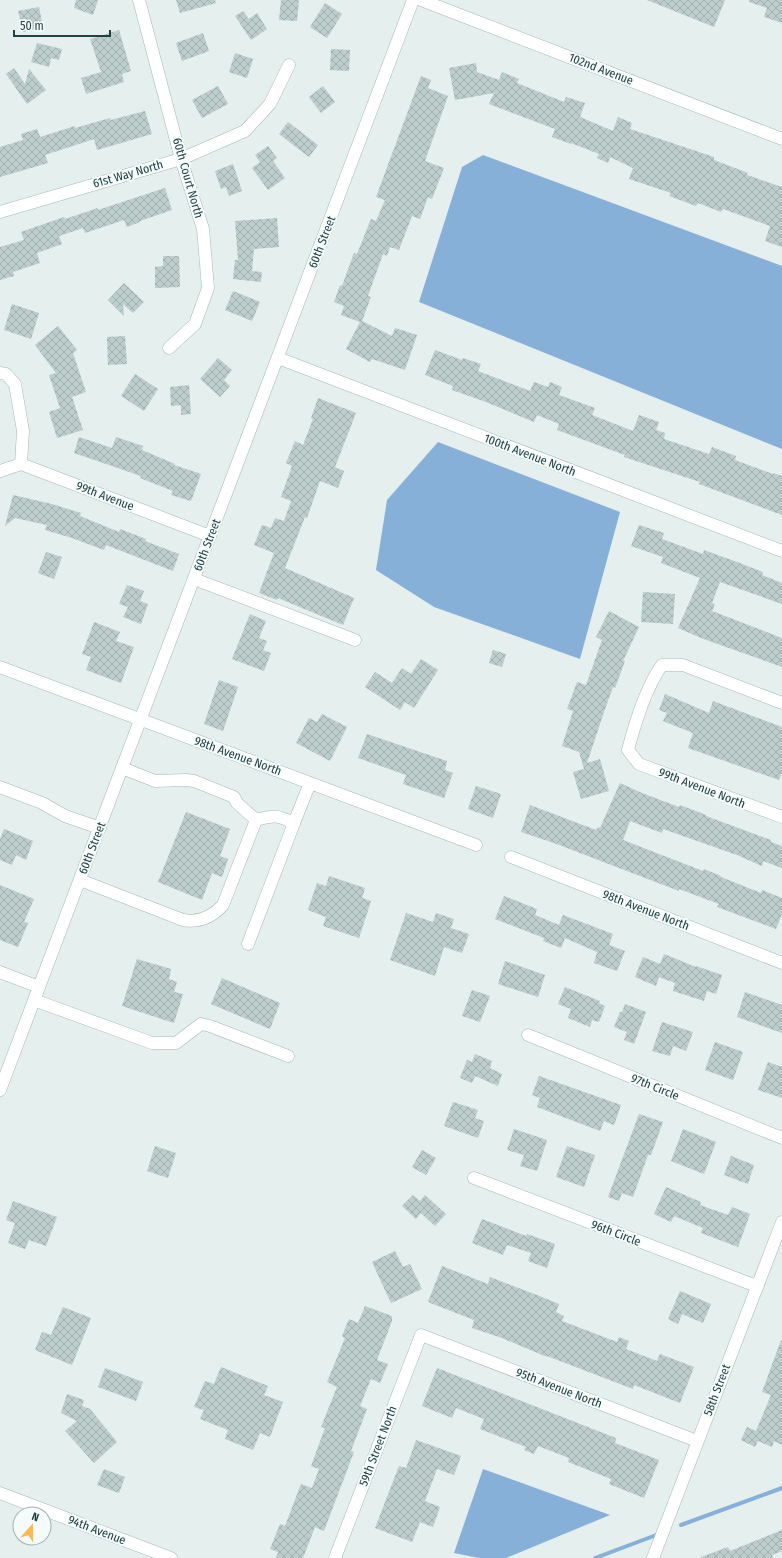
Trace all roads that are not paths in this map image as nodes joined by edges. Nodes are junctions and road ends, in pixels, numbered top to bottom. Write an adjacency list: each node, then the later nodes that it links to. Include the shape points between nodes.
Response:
1 (139, 0): 6 (street, 60th Court North)
2 (413, 0): 9 (street, 60th Street)
3 (421, 0): 5 (street, 102nd Avenue)
4 (289, 65): 6 (street, 61st Way North, via 270,104 245,131)
5 (782, 139)
6 (181, 159): 7 (street, 61st Way North); 8 (street, 60th Court North, via 203,229 208,288 195,324)
7 (0, 212)
8 (169, 348)
9 (278, 358): 13 (street, 60th Street); 14 (street, 100th Avenue North)
10 (0, 373): 11 (street, via 6,374 15,384 23,431)
11 (21, 464): 12 (street); 13 (street, 99th Avenue)
12 (0, 471)
13 (210, 536): 15 (street, 60th Street)
14 (782, 551)
15 (194, 578): 16 (street); 19 (street, 60th Street)
16 (355, 640)
17 (0, 667): 19 (street, 98th Avenue North)
18 (782, 703): 23 (street, 99th Avenue North, via 683,665 662,665 654,677 628,750 639,764)
19 (140, 720): 20 (street, 60th Street); 21 (street, 98th Avenue North)
20 (122, 768): 24 (street, via 155,781 194,781 234,796 237,803); 26 (street, 60th Street)
21 (310, 783): 25 (street); 27 (street, 98th Avenue North)
22 (0, 787): 26 (street, via 42,803 65,816)
23 (782, 818)
24 (256, 820): 25 (street, via 280,816); 29 (street, via 223,905 216,913 200,920 183,920)
25 (294, 823): 30 (street)
26 (100, 828): 29 (street, 60th Street)
27 (476, 845)
28 (511, 857): 31 (street, 98th Avenue North)
29 (80, 880): 33 (street, 60th Street)
30 (248, 944)
31 (782, 963)
32 (0, 972): 33 (street)
33 (39, 987): 34 (street, 60th Street)
34 (34, 1000): 36 (street, via 152,1042 176,1043 201,1024); 37 (street, 60th Street)
35 (528, 1036): 38 (street, 97th Circle)
36 (288, 1056)
37 (0, 1090)
38 (782, 1138)
39 (474, 1178): 41 (street, 96th Circle)
40 (782, 1222): 41 (street, 58th Street)
41 (758, 1285): 43 (street, 58th Street)
42 (421, 1335): 43 (street, 95th Avenue North); 47 (street, 59th Street North)
43 (697, 1441): 45 (street, 58th Street)
44 (0, 1493): 46 (street, 94th Avenue)
45 (654, 1555)
46 (171, 1558)
47 (335, 1558)

